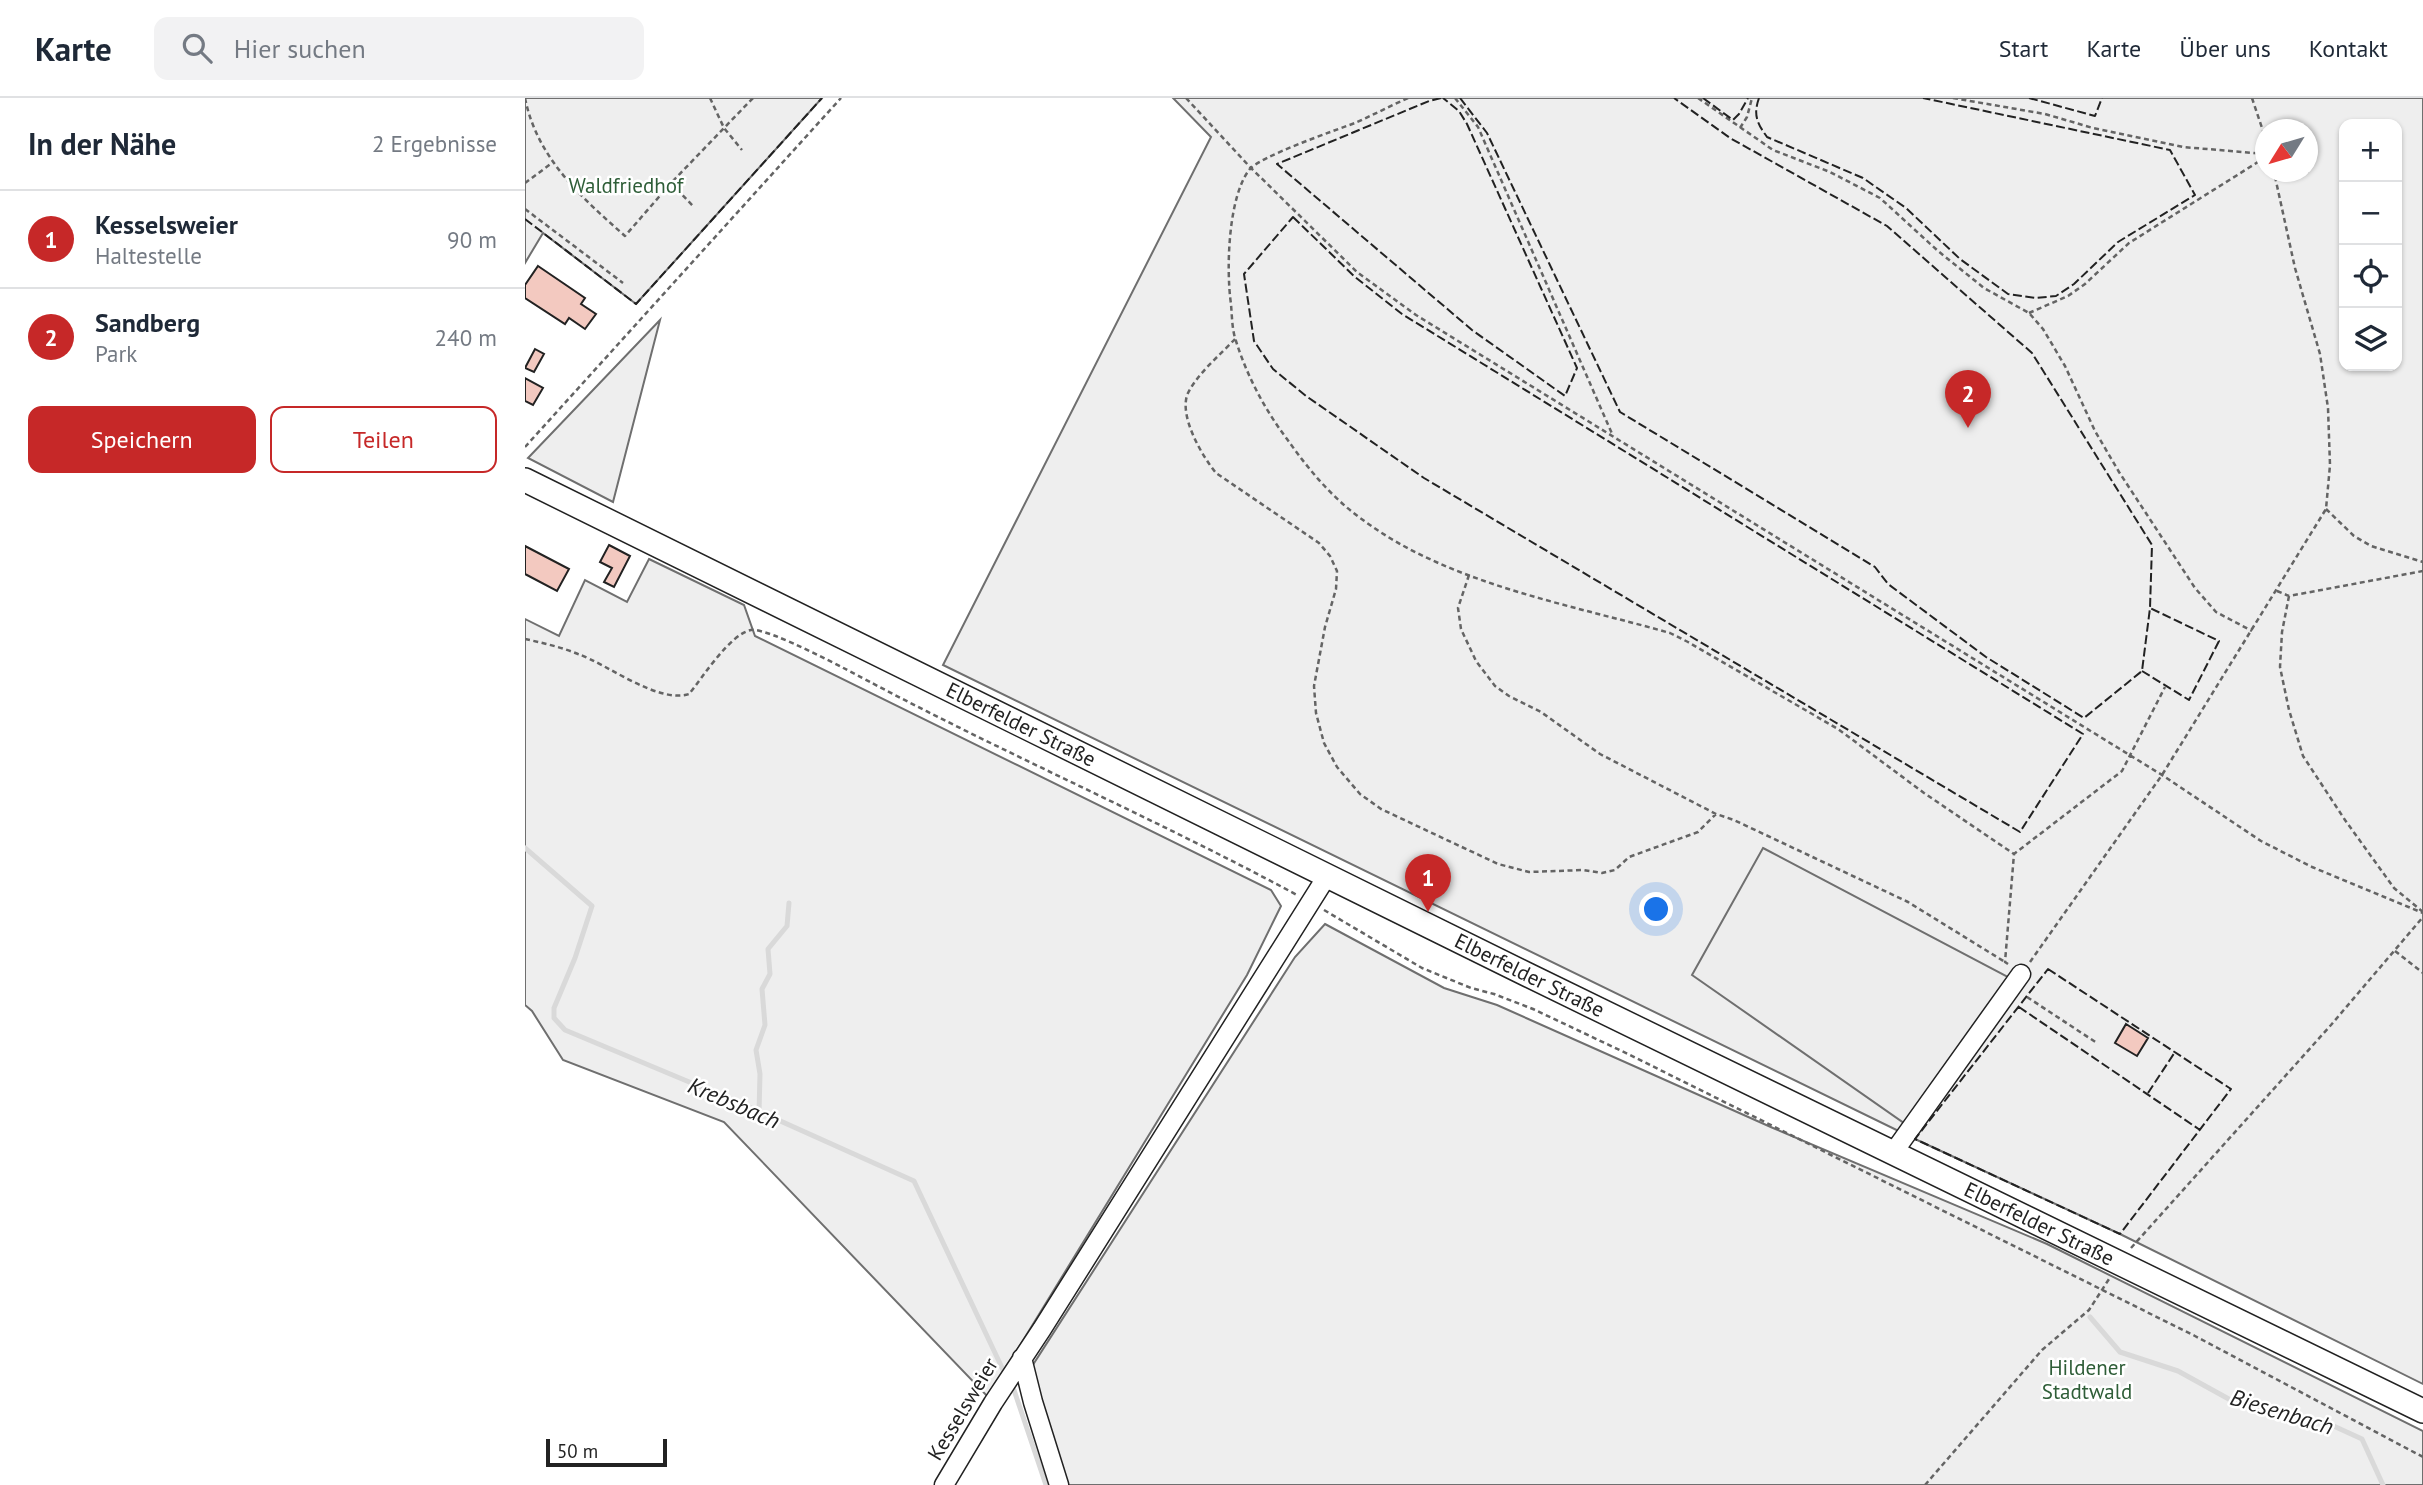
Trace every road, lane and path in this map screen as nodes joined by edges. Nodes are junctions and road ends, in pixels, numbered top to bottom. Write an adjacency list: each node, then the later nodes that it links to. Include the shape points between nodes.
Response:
1 (525, 98): 17 (path)
2 (710, 98): 13 (path)
3 (753, 98): 13 (path)
4 (841, 98): 29 (path)
5 (1186, 98): 19 (path)
6 (1408, 98): 19 (path)
7 (1455, 98): 28 (path, via 1478,127)
8 (1698, 98): 14 (path)
9 (1752, 98): 14 (path)
10 (1953, 98): 16 (path, via 2045,114 2183,147)
11 (2252, 98): 12 (path)
12 (2259, 119)
13 (724, 128): 15 (path); 22 (path)
14 (1740, 128): 26 (path, via 1785,157 1830,172 1879,198 1984,288)
15 (743, 150)
16 (2255, 155)
17 (552, 163): 21 (path); 22 (path, via 578,194 625,236)
18 (2255, 163): 26 (path, via 2129,243 2068,296)
19 (1250, 167): 27 (path, via 1237,193 1230,242); 28 (path, via 1357,272 1416,315)
20 (2276, 182): 31 (path, via 2320,354 2330,453)
21 (525, 183)
22 (671, 183): 23 (path)
23 (693, 206)
24 (525, 209): 25 (path)
25 (623, 283)
26 (2029, 313): 37 (path, via 2065,366 2119,472 2195,588 2216,612)
27 (1235, 339): 34 (path, via 1277,425 1315,477 1362,520 1403,546); 42 (path, via 1188,394 1185,406 1203,458 1216,473 1319,543 1330,556 1336,589 1314,686 1316,713 1324,743 1360,794 1459,847 1529,872 1615,870 1629,857 1698,832)
28 (1613, 438): 40 (path)
29 (525, 447)
30 (525, 480): 44 (main road, Elberfelder Straße)
31 (2326, 509): 32 (path, via 2371,546); 35 (path)
32 (2423, 562)
33 (2423, 570): 36 (path)
34 (1469, 575): 42 (path, via 1458,608 1461,629 1476,661 1495,686 1600,754); 43 (path, via 1688,642 1838,729)
35 (2277, 591): 36 (path); 37 (path)
36 (2290, 596): 46 (path, via 2280,667 2303,756 2394,888)
37 (2252, 631): 41 (path)
38 (525, 639): 45 (path, via 579,654 658,691 683,696 742,633 760,630)
39 (2165, 687): 40 (path)
40 (2130, 755): 41 (path); 43 (path, via 2122,771)
41 (2162, 775): 46 (path, via 2261,841); 50 (path)
42 (1716, 814): 48 (path, via 1908,902)
43 (2014, 854): 48 (path)
44 (1327, 876): 45 (street, Kesselsweier); 52 (main road, Elberfelder Straße)
45 (1310, 901): 54 (path, via 1422,968 1533,1009); 55 (street, Kesselsweier)
46 (2423, 914): 47 (path)
47 (2395, 951): 49 (path); 53 (path)
48 (2005, 962): 50 (path)
49 (2423, 973)
50 (2017, 981): 51 (path); 52 (street)
51 (2097, 1043)
52 (1893, 1153): 53 (main road, Elberfelder Straße)
53 (2123, 1258): 54 (path); 56 (main road, Elberfelder Straße)
54 (2101, 1291): 57 (path); 60 (path, via 2089,1310 2042,1350)
55 (1022, 1358): 58 (street, Kesselsweier); 59 (street, Kesselsweier)
56 (2423, 1411)
57 (2423, 1457)
58 (944, 1485)
59 (1059, 1485)
60 (1925, 1485)

